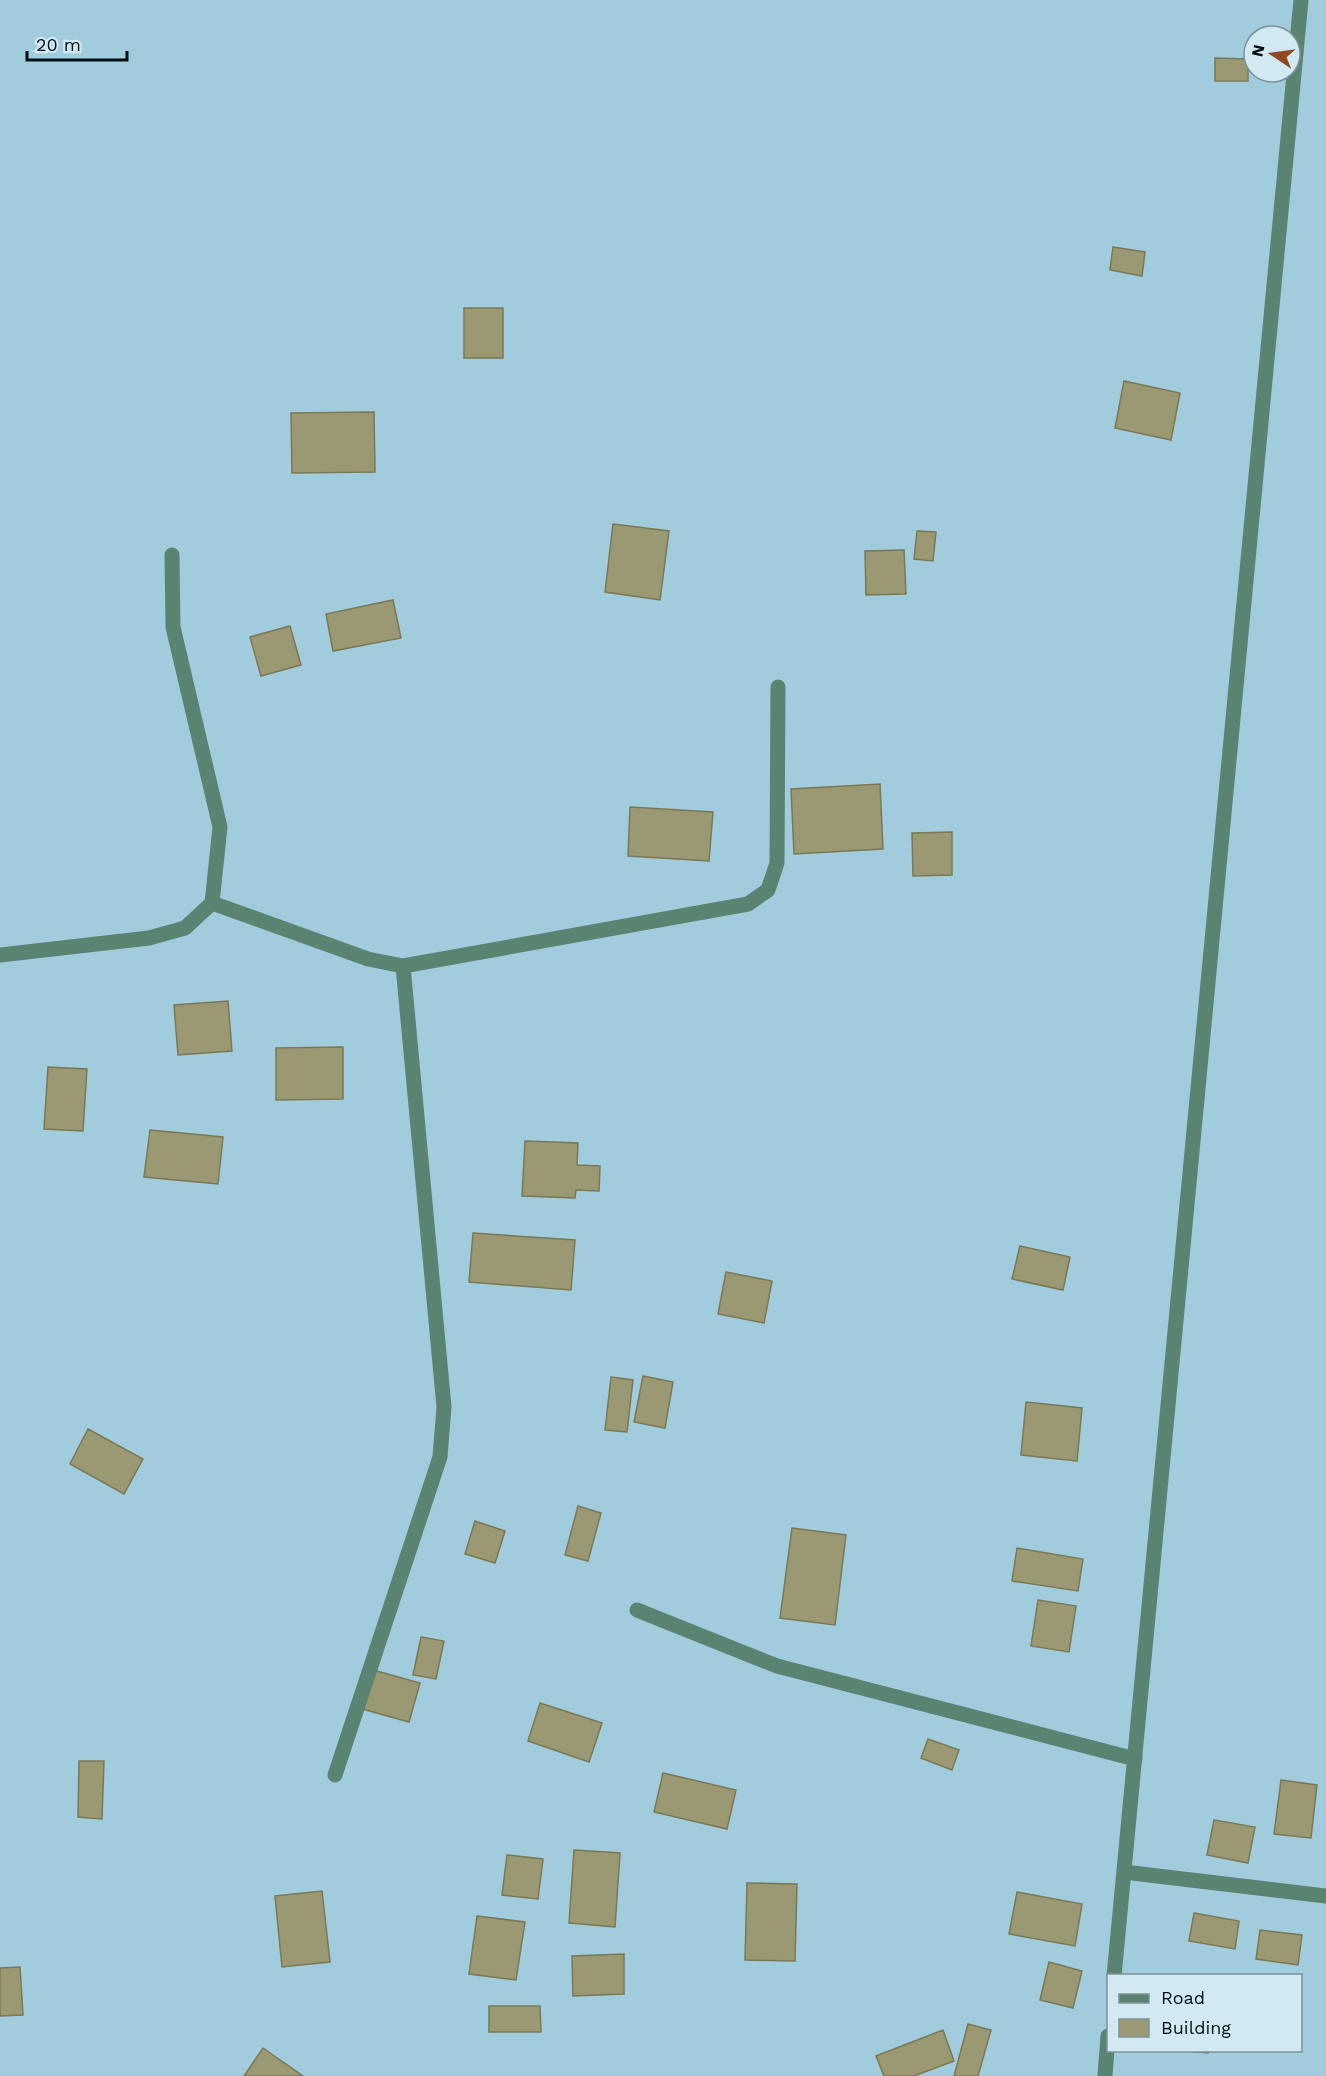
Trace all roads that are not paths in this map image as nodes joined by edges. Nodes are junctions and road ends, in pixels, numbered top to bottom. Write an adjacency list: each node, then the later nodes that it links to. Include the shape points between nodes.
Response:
1 (1301, 0): 8 (street)
2 (172, 555): 4 (street, via 173,627 220,827)
3 (778, 687): 6 (street, via 777,863 768,890 748,904)
4 (212, 903): 5 (street, via 185,928 149,938); 6 (street, via 368,959)
5 (0, 955)
6 (403, 966): 9 (street, via 444,1407 440,1457)
7 (637, 1610): 8 (street, via 777,1666)
8 (1135, 1759): 10 (street)
9 (335, 1775)
10 (1124, 1872): 11 (street); 12 (street)
11 (1326, 1896)
12 (1114, 1974)
13 (1107, 2049): 14 (street)
14 (1105, 2076)

